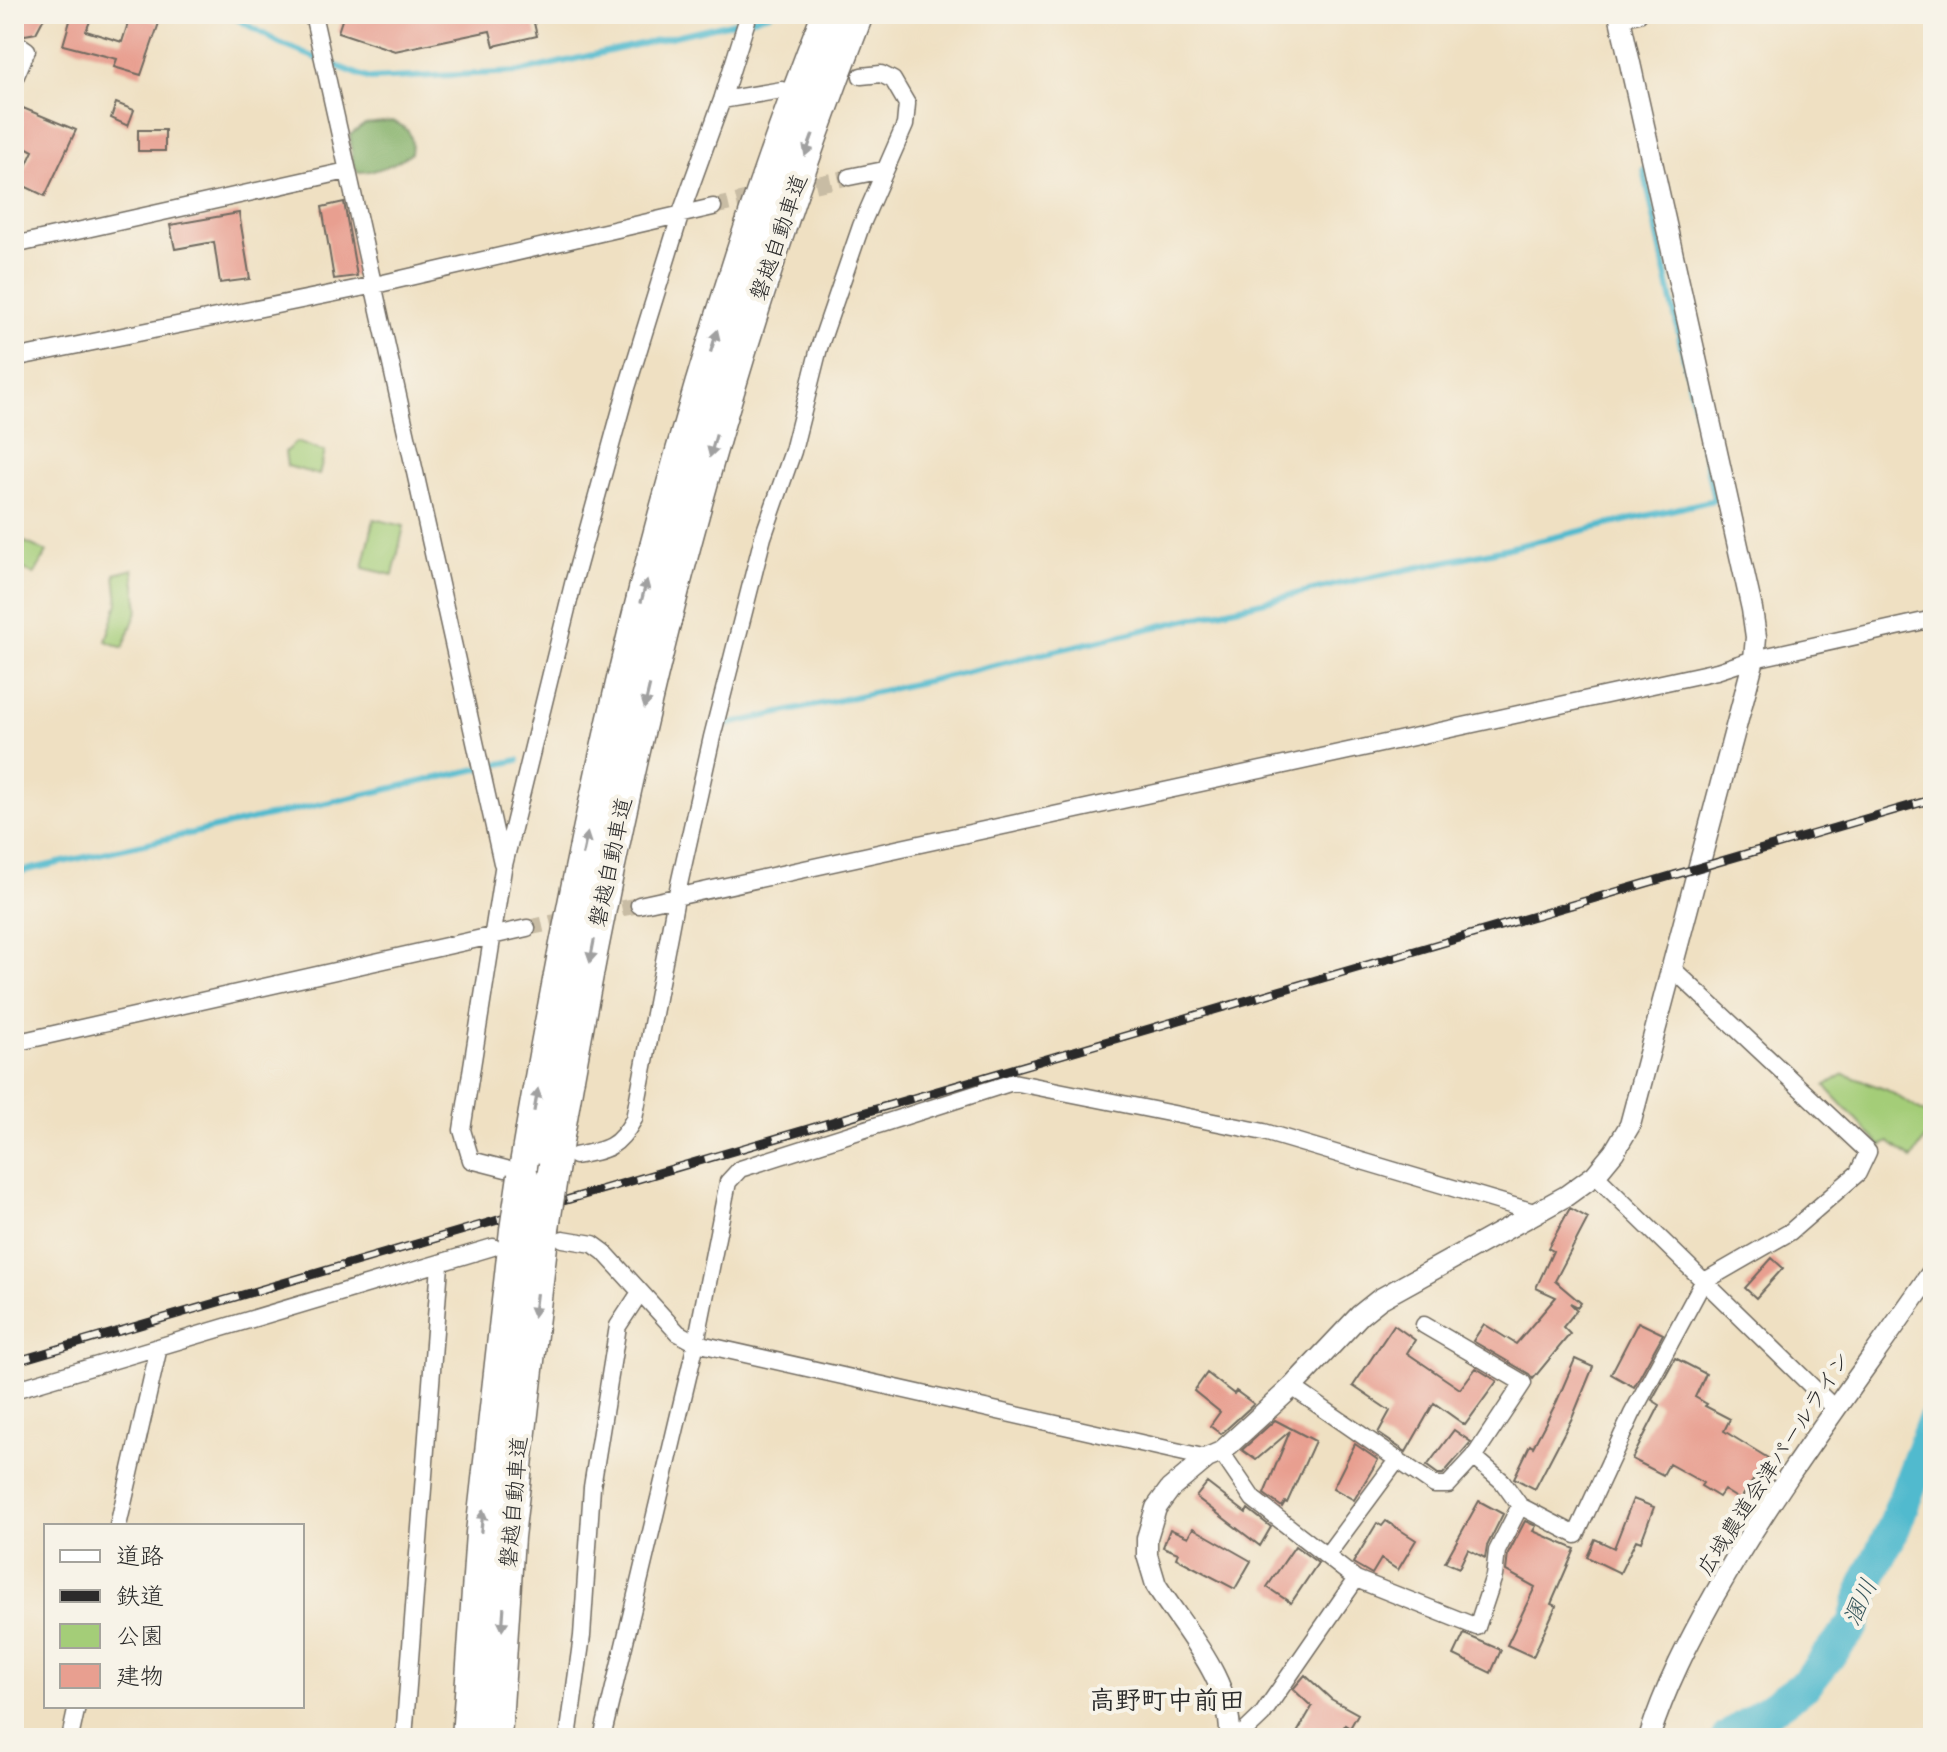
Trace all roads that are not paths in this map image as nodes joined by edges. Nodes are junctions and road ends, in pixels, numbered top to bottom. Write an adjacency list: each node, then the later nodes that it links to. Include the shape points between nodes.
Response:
1 (313, 14): 12 (street)
2 (749, 14): 10 (street)
3 (860, 14): 7 (highway, 磐越自動車道)
4 (1626, 15): 20 (street, via 1752,609)
5 (825, 17): 9 (highway, 磐越自動車道)
6 (14, 41): 8 (street, via 27,50)
7 (848, 74): 11 (street, via 881,74 893,80 907,104 905,125); 28 (highway, 磐越自動車道, one-way to 28, via 779,229 662,633 576,1032)
8 (14, 80)
9 (792, 83): 10 (street); 29 (highway, 磐越自動車道, one-way to 9, via 634,629)
10 (722, 100): 15 (street)
11 (884, 170): 13 (street); 22 (street, via 819,348 793,451 763,537)
12 (347, 171): 16 (street); 17 (street)
13 (849, 177)
14 (713, 207): 15 (street)
15 (681, 213): 17 (street); 21 (street, via 574,580)
16 (14, 245)
17 (375, 285): 18 (street); 21 (street)
18 (14, 358)
19 (1933, 619): 20 (street)
20 (1754, 659): 22 (street); 26 (street)
21 (503, 869): 25 (street)
22 (676, 898): 23 (street); 28 (street, via 634,1119 624,1137 607,1150)
23 (639, 905)
24 (527, 928): 25 (street)
25 (494, 935): 27 (street); 29 (street, via 462,1130 471,1160)
26 (1673, 969): 30 (street, via 1630,1125); 35 (street, via 1868,1152 1858,1173 1790,1232)
27 (14, 1043)
28 (564, 1160): 32 (highway, 磐越自動車道, bridge)
29 (514, 1173): 32 (highway, 磐越自動車道, bridge)
30 (1595, 1175): 31 (street); 35 (street)
31 (1534, 1212): 38 (street, via 1264,1132 1013,1082 740,1169 728,1182); 40 (street, via 1380,1299)
32 (529, 1236): 33 (street); 36 (street, via 593,1244); 54 (highway, 磐越自動車道, one-way to 32, via 481,1533); 55 (highway, 磐越自動車道, one-way to 55)
33 (440, 1265): 39 (street); 53 (street)
34 (1933, 1271): 42 (street, 広域農道会津パールライン)
35 (1703, 1282): 42 (street); 46 (street, via 1632,1414 1576,1535)
36 (639, 1294): 38 (street, via 678,1333); 56 (street, via 618,1326 599,1443)
37 (1424, 1325): 44 (street, via 1523,1383)
38 (696, 1343): 43 (street); 57 (street)
39 (159, 1347): 41 (street); 47 (street)
40 (1292, 1387): 43 (street); 45 (street)
41 (14, 1390)
42 (1834, 1408): 51 (street, 広域農道会津パールライン, via 1746,1539 1707,1608 1668,1685)
43 (1214, 1455): 48 (street, via 1253,1499); 58 (street, via 1177,1482 1156,1508 1147,1555 1156,1585 1222,1690)
44 (1474, 1457): 45 (street, via 1448,1485 1434,1485); 46 (street)
45 (1398, 1459): 48 (street)
46 (1520, 1506): 49 (street, via 1497,1551 1477,1627)
47 (118, 1524)
48 (1327, 1555): 49 (street)
49 (1356, 1579): 59 (street, via 1262,1715)
50 (77, 1708): 52 (street)
51 (1650, 1736)
52 (70, 1738)
53 (404, 1738)
54 (467, 1738)
55 (496, 1738)
56 (568, 1738)
57 (602, 1738)
58 (1230, 1738)
59 (1238, 1738)

